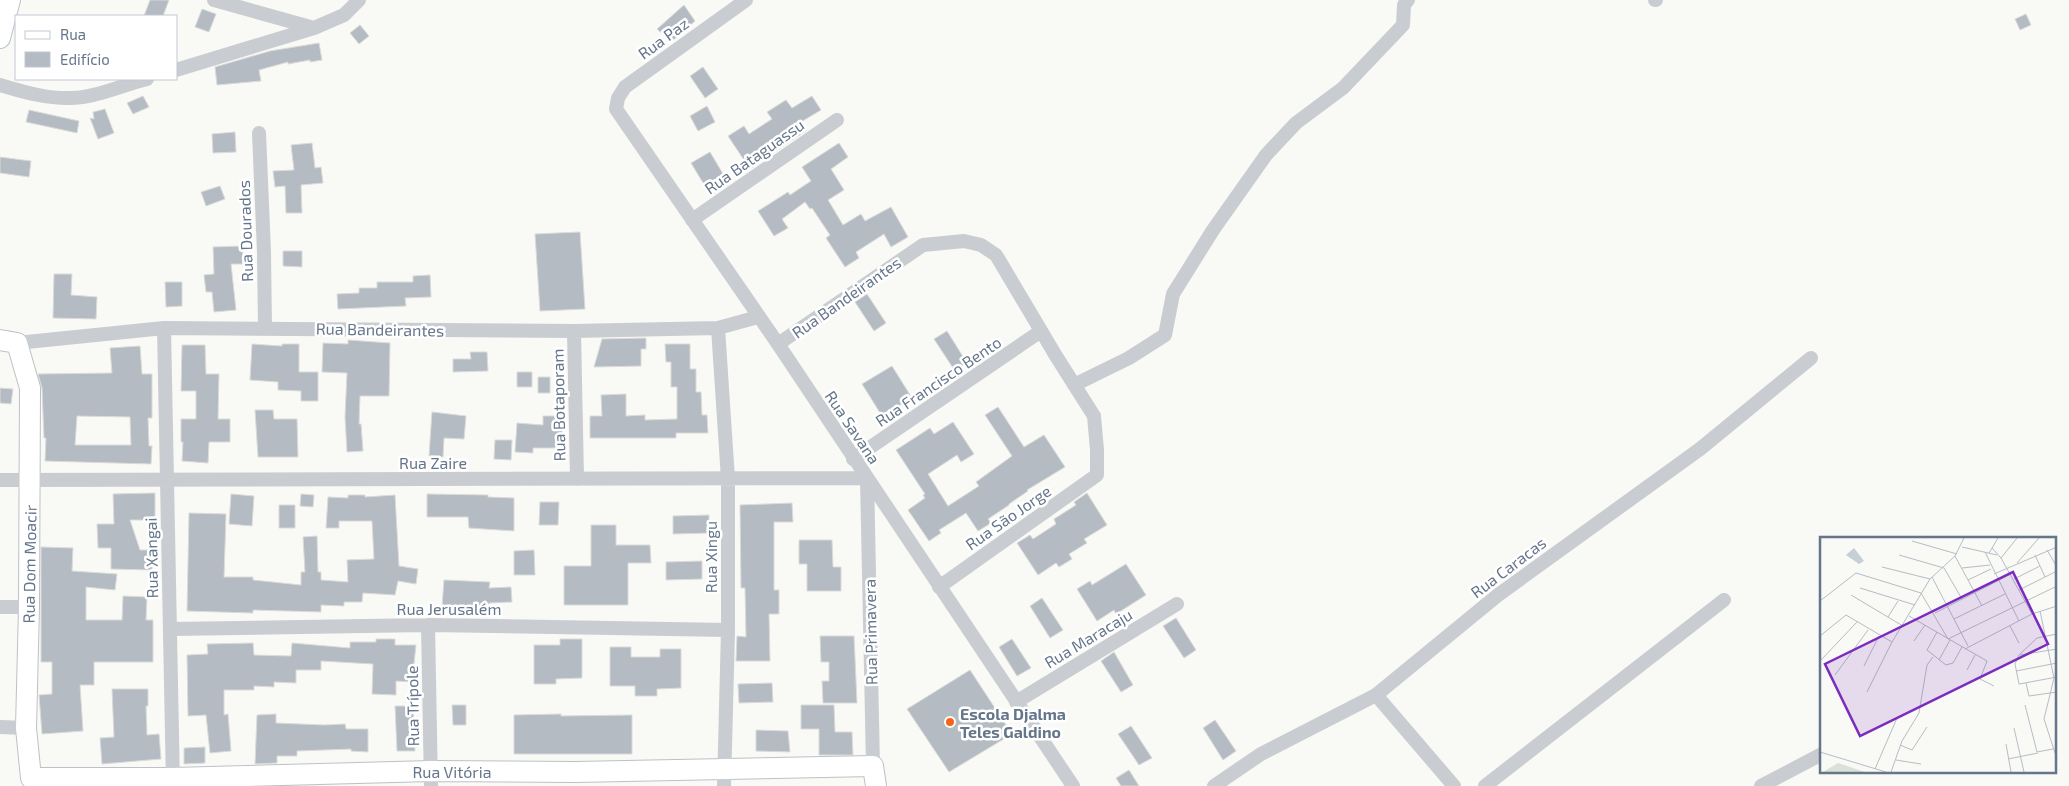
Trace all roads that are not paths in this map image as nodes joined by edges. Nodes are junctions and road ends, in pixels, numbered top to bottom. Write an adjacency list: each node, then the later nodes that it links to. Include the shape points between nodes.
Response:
1 (10, 0): 7 (street)
2 (214, 0): 6 (street)
3 (359, 0): 6 (street, via 344,15)
4 (746, 0): 11 (street, Rua Paz)
5 (1408, 0): 24 (street, via 1404,5 1403,25 1343,88 1296,123 1266,155 1173,294 1165,335 1129,358)
6 (314, 28): 8 (street)
7 (0, 38)
8 (178, 69)
9 (143, 80): 10 (street, via 74,98 33,94)
10 (0, 86)
11 (625, 87): 14 (street, Rua Savana, via 616,109)
12 (837, 120): 14 (street, Rua Bataguassu)
13 (259, 134): 17 (street, Rua Dourados)
14 (692, 220): 15 (street, Rua Savana)
15 (758, 317): 18 (street, Rua Bandeirantes); 22 (street, Rua Savana)
16 (164, 328): 17 (street, Rua Bandeirantes); 21 (street, Rua Bandeirantes); 31 (street, Rua Xangai)
17 (266, 328): 19 (street, Rua Bandeirantes)
18 (718, 328): 19 (street, Rua Bandeirantes); 28 (street, Rua Xingu)
19 (574, 331): 27 (street, Rua Botaporam)
20 (1041, 332): 22 (street, Rua Bandeirantes, via 996,255 988,248 964,241 923,245 915,249); 24 (street); 25 (street, Rua Francisco Bento)
21 (9, 342): 30 (street, Rua Dom Moacir, via 30,388)
22 (778, 344): 25 (street, Rua Savana)
23 (1811, 358): 40 (street, Rua Caracas, via 1700,449 1498,594)
24 (1074, 385): 32 (street, Rua São Jorge, via 1094,416 1097,475)
25 (853, 459): 26 (street, Rua Savana)
26 (866, 478): 28 (street, Rua Zaire); 32 (street, Rua Savana); 45 (street, Rua Primavera)
27 (576, 479): 28 (street, Rua Zaire); 31 (street, Rua Zaire)
28 (728, 479): 39 (street, Rua Xingu)
29 (0, 480): 30 (street, Rua Zaire)
30 (30, 480): 31 (street, Rua Zaire); 36 (street, Rua Dom Moacir)
31 (168, 480): 38 (street, Rua Xangai)
32 (939, 587): 41 (street, Rua Savana)
33 (1724, 600): 55 (street)
34 (1177, 604): 41 (street, Rua Maracaju)
35 (0, 607): 36 (street)
36 (29, 607): 43 (street, Rua Dom Moacir)
37 (428, 625): 38 (street, Rua Jerusalém); 39 (street, Rua Jerusalém); 47 (street, Rua Trípole)
38 (170, 629): 50 (street, Rua Xangai)
39 (728, 630): 46 (street, Rua Xingu)
40 (1376, 695): 53 (street, Rua Caracas, via 1260,754); 54 (street)
41 (1016, 702): 52 (street, Rua Savana)
42 (0, 727): 43 (street)
43 (26, 728): 49 (street, Rua Dom Moacir)
44 (1820, 755): 56 (street)
45 (873, 766): 46 (street, Rua Vitória); 51 (street, Rua Primavera)
46 (724, 777): 48 (street, Rua Vitória)
47 (431, 778): 48 (street, Rua Vitória); 50 (street, Rua Vitória)
48 (576, 779)
49 (31, 782): 50 (street, Rua Vitória)
50 (173, 782)
51 (876, 786)
52 (1073, 786)
53 (1214, 786)
54 (1454, 786)
55 (1485, 786)
56 (1761, 786)

